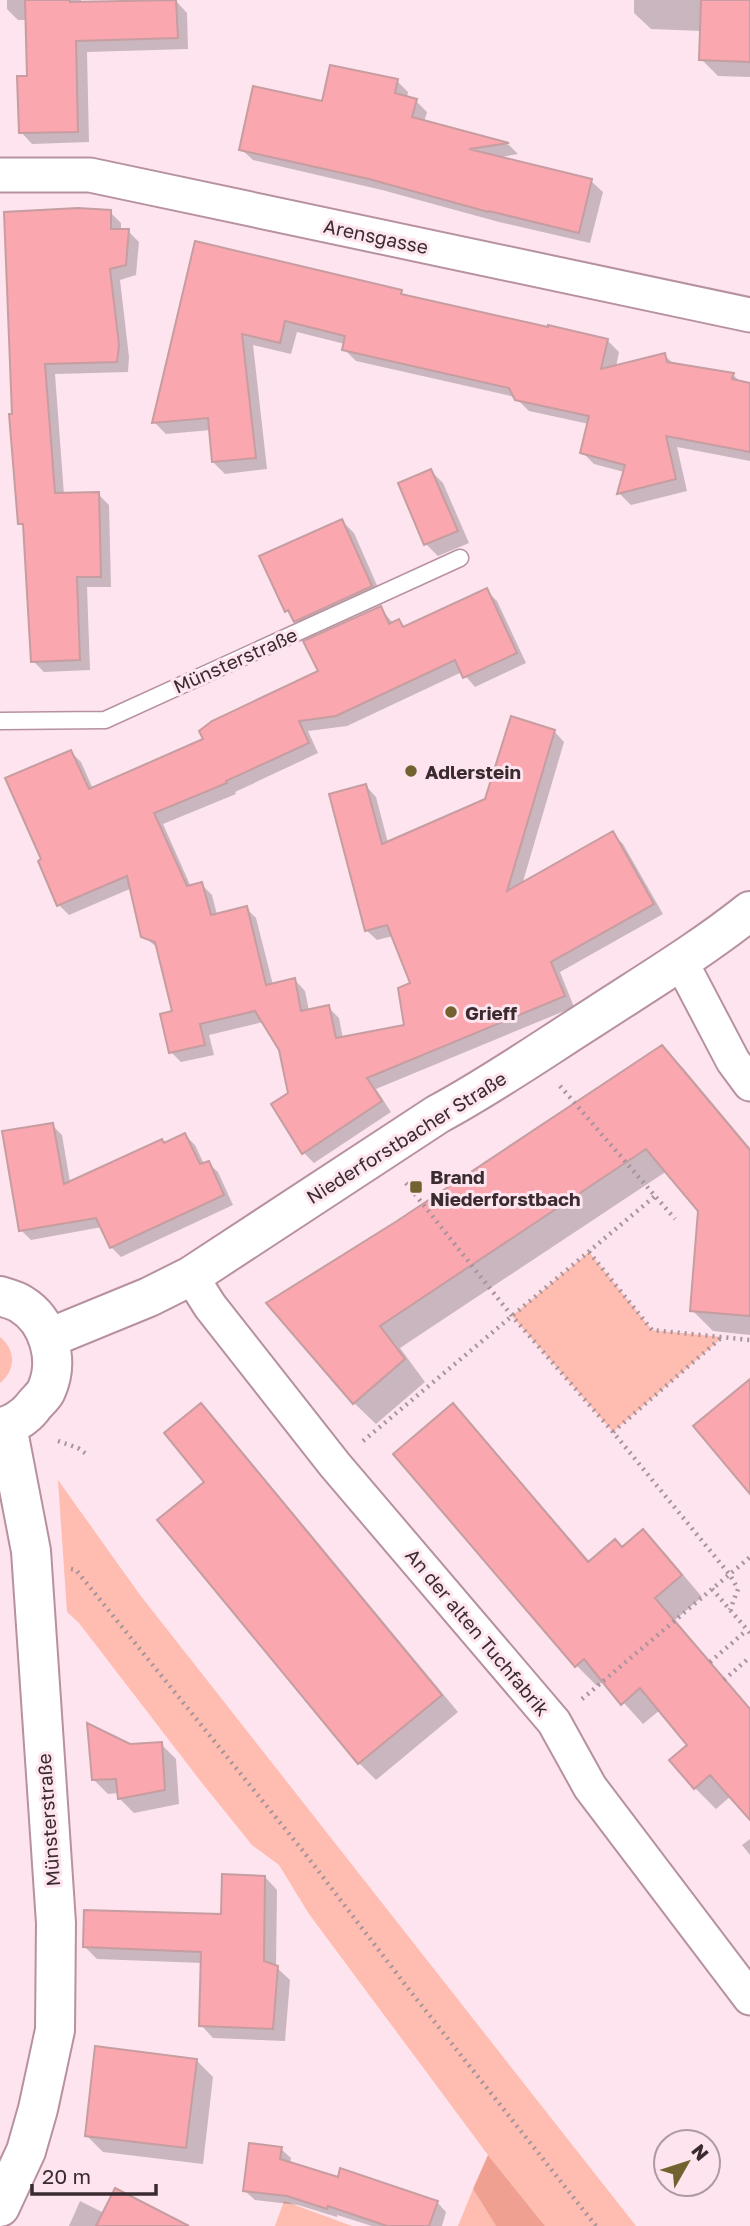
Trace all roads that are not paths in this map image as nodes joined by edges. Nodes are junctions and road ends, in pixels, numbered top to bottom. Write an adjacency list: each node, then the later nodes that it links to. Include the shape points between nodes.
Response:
1 (0, 175): 2 (street, Arensgasse, via 90,175)
2 (750, 314)
3 (460, 558): 4 (lane, Münsterstraße, via 104,720)
4 (0, 722)
5 (750, 911): 6 (street, Niederforstbacher Straße)
6 (680, 960): 7 (street); 8 (street, Niederforstbacher Straße)
7 (750, 1084)
8 (191, 1276): 10 (street, Niederforstbacher Straße); 12 (street, An der alten Tuchfabrik, via 335,1465 554,1721 590,1787)
9 (0, 1296): 10 (street, via 38,1318)
10 (49, 1338): 11 (street, Münsterstraße, via 53,1365 46,1391 28,1413)
11 (3, 1427): 13 (street, Münsterstraße, via 31,1551 55,1937 55,2030 26,2151)
12 (750, 1998)
13 (0, 2207)

